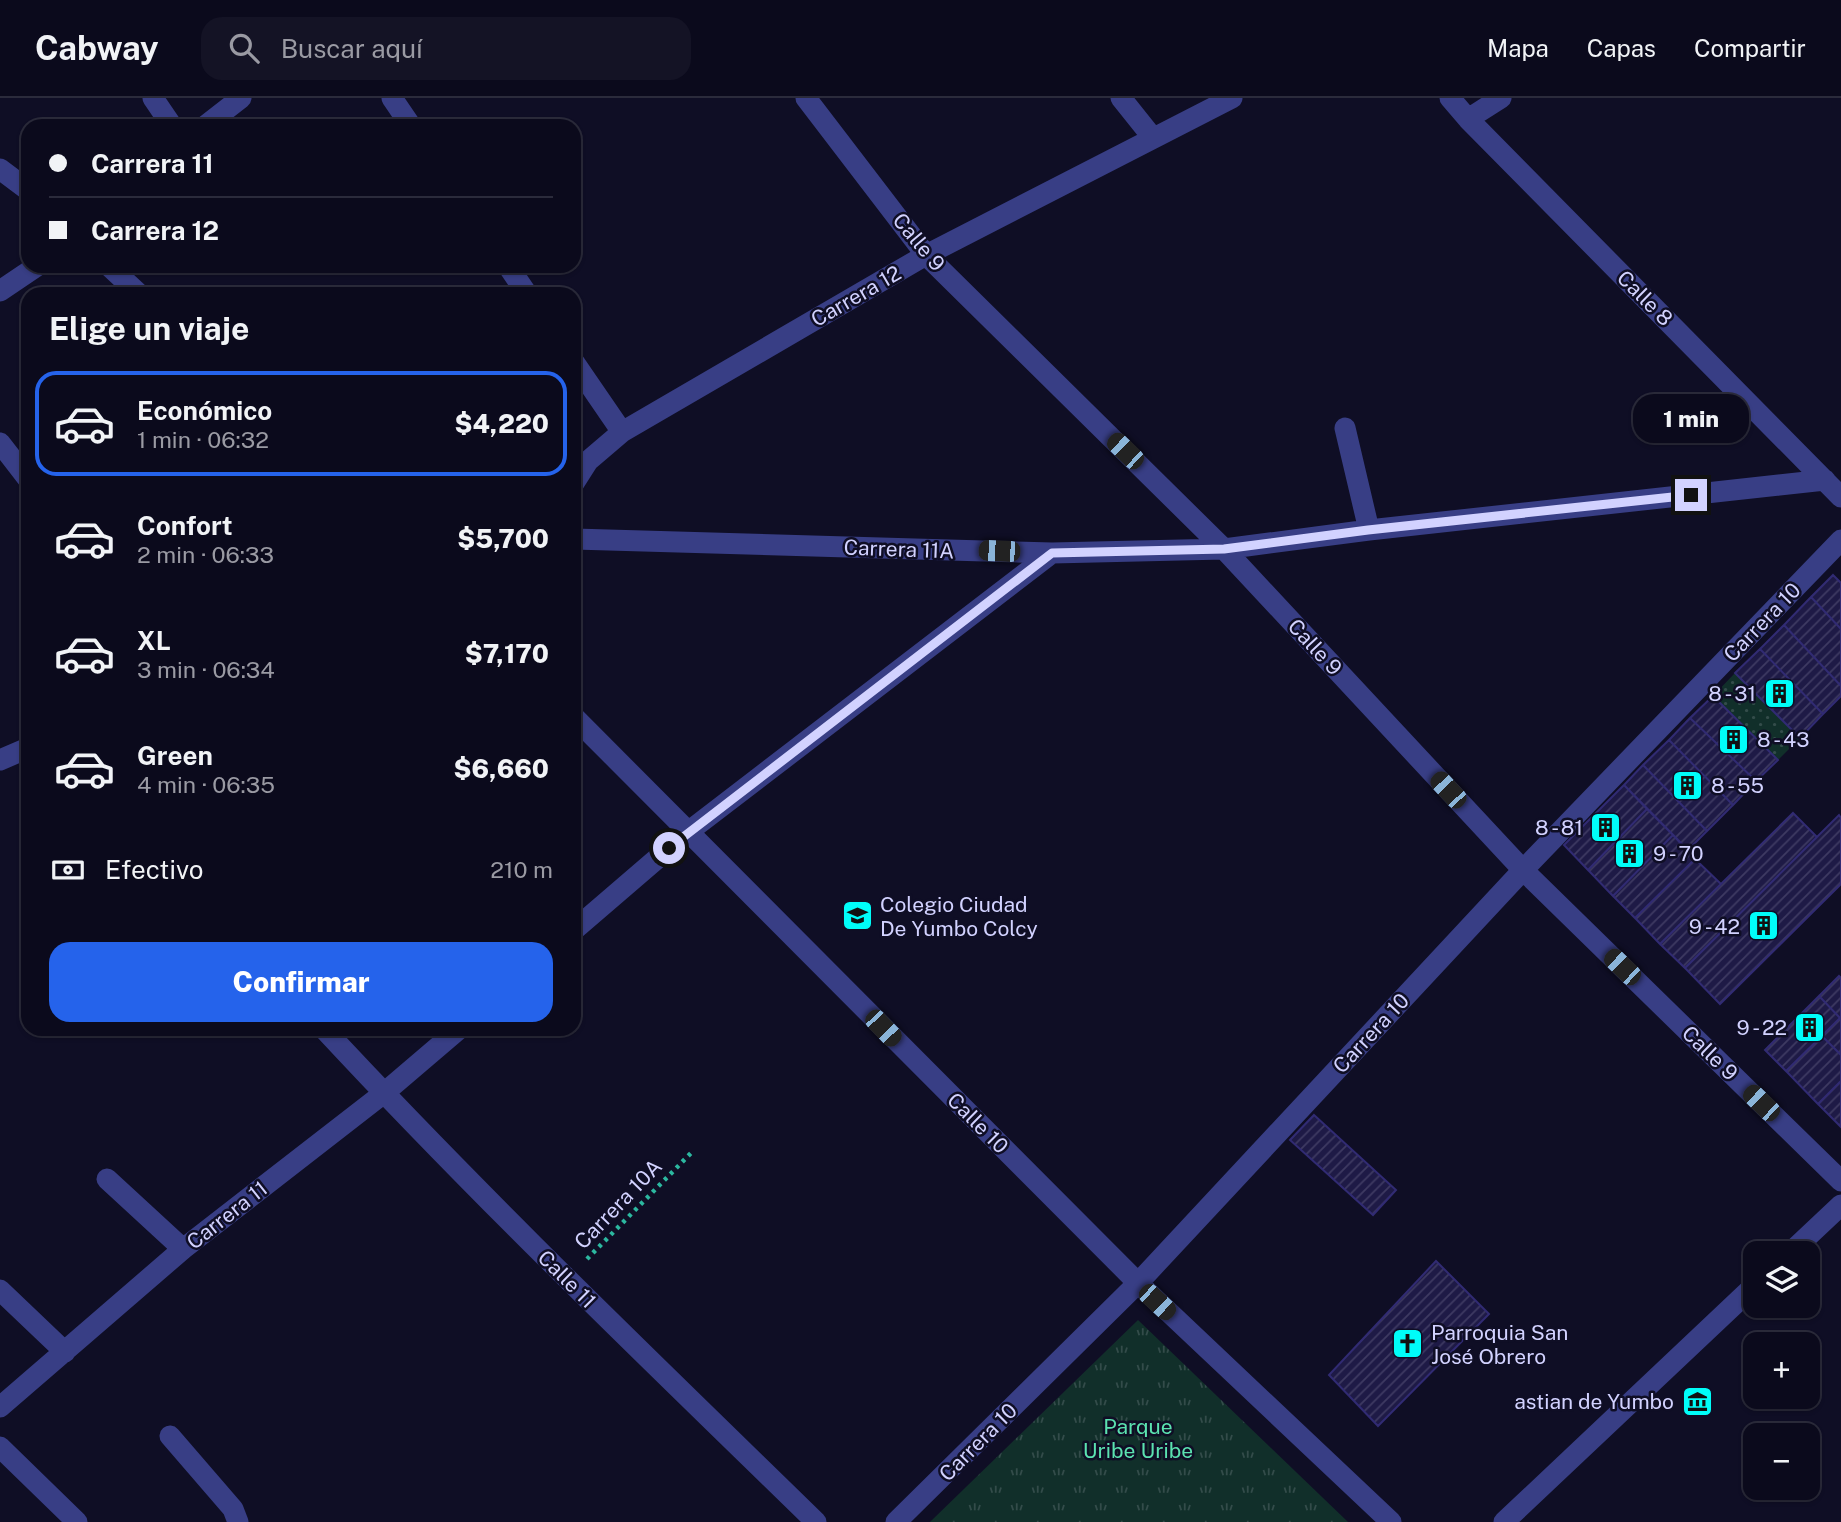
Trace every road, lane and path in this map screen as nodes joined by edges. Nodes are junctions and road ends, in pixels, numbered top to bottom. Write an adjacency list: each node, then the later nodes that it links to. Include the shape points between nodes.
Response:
1 (153, 98): 9 (street)
2 (241, 98): 10 (street)
3 (392, 98): 11 (street)
4 (806, 98): 16 (street, Calle 9)
5 (1121, 98): 13 (street)
6 (1232, 98): 13 (street, Carrera 12)
7 (1450, 98): 12 (street, Calle 8)
8 (1501, 98): 12 (street)
9 (167, 119)
10 (214, 119)
11 (406, 119)
12 (1468, 120): 27 (street, Calle 8)
13 (1153, 138): 16 (street, Carrera 12)
14 (0, 169): 15 (street)
15 (21, 185)
16 (926, 255): 23 (street, Carrera 12); 32 (street, Calle 9)
17 (27, 273): 20 (street)
18 (116, 273): 19 (street)
19 (132, 287)
20 (0, 291)
21 (581, 372): 23 (street)
22 (1345, 428): 29 (street)
23 (622, 432): 26 (street, Carrera 12)
24 (0, 443): 25 (street)
25 (21, 470)
26 (581, 472)
27 (1825, 480): 28 (street, Calle 8); 29 (street)
28 (1841, 498)
29 (1368, 530): 32 (street)
30 (581, 539): 33 (street, Carrera 11A)
31 (1841, 540): 38 (street, Carrera 10)
32 (1224, 549): 33 (street, Carrera 11A); 38 (street, Calle 9)
33 (1052, 553): 37 (street)
34 (581, 723): 37 (street, Calle 10)
35 (21, 751): 36 (street)
36 (0, 761)
37 (688, 832): 39 (street); 50 (street, Calle 10)
38 (1523, 870): 45 (street, Calle 9); 50 (street, Carrera 10)
39 (581, 924)
40 (331, 1036): 42 (street, Calle 11)
41 (451, 1036): 42 (street, Carrera 11)
42 (384, 1093): 48 (street, Carrera 11); 49 (street, Calle 11)
43 (692, 1152): 49 (path, Carrera 10A)
44 (107, 1179): 48 (street)
45 (1841, 1181)
46 (1841, 1205): 47 (street)
47 (1803, 1241)
48 (183, 1249): 53 (street, Carrera 11)
49 (567, 1280): 59 (street, Calle 11)
50 (1138, 1283): 60 (street, Carrera 10); 61 (street, Calle 10)
51 (0, 1290): 53 (street)
52 (1743, 1297): 62 (street)
53 (65, 1352): 54 (street, Carrera 11)
54 (0, 1407)
55 (170, 1436): 58 (street, via 233,1509)
56 (0, 1447): 57 (street)
57 (77, 1522)
58 (238, 1522)
59 (816, 1522)
60 (897, 1522)
61 (1391, 1522)
62 (1504, 1522)

